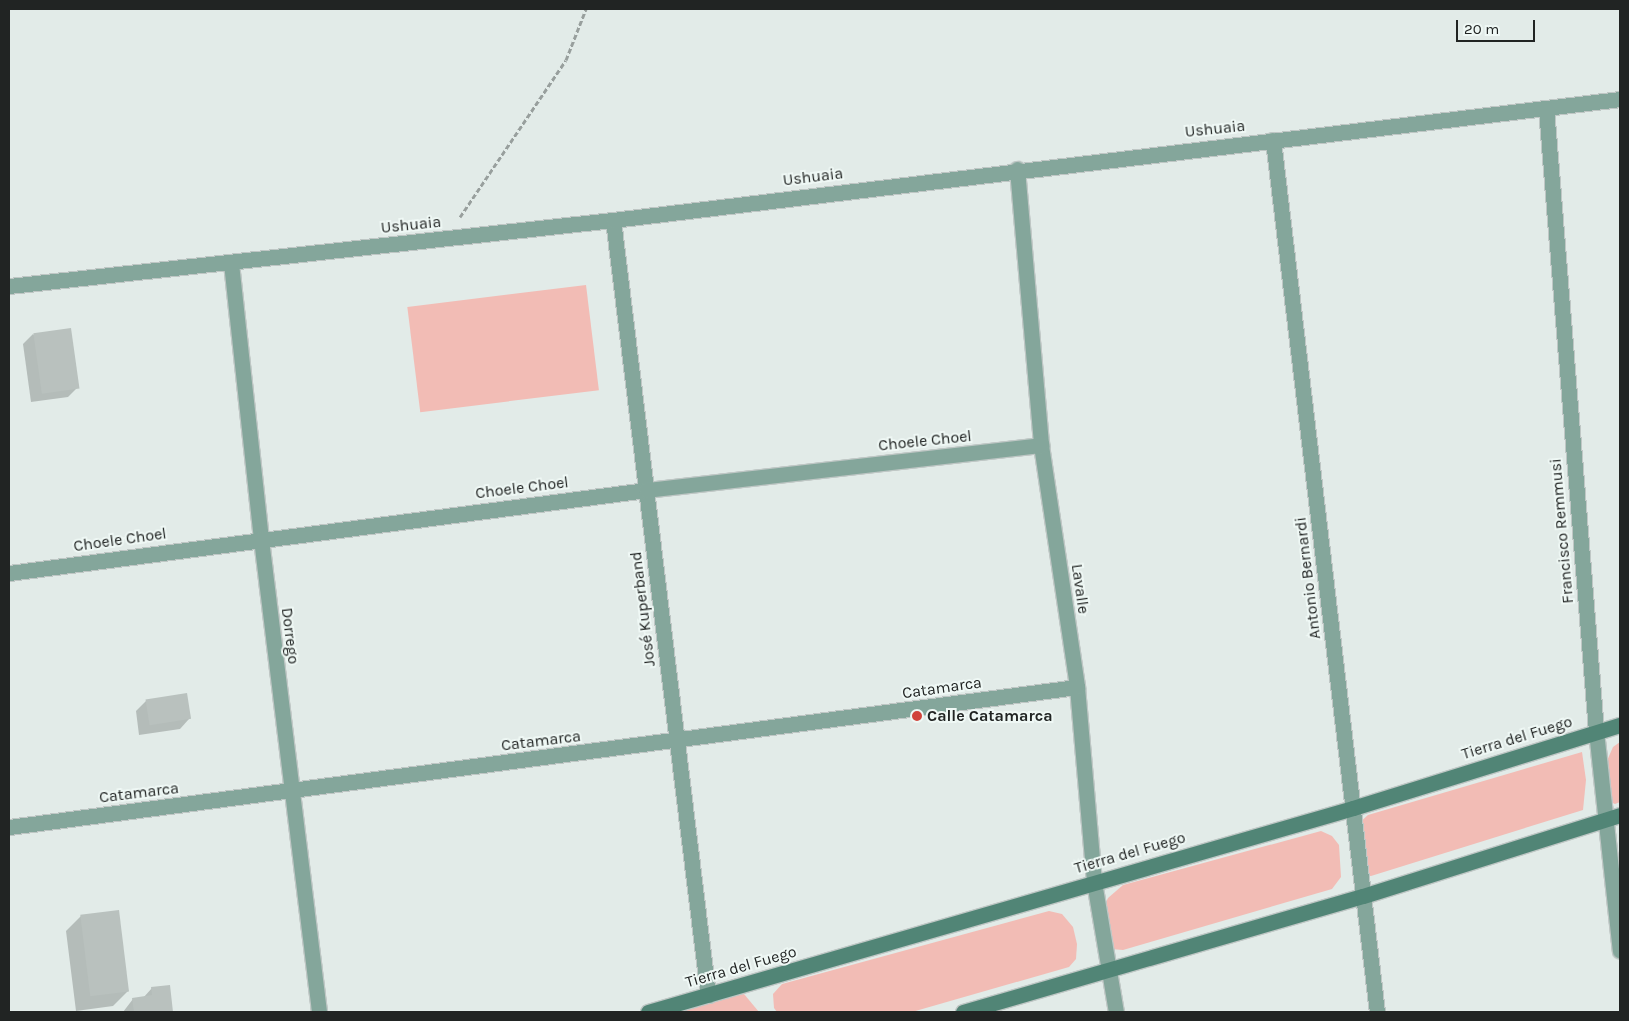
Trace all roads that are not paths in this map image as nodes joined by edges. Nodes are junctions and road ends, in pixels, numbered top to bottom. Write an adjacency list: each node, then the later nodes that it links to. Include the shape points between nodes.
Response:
1 (1620, 98): 2 (street, Ushuaia)
2 (1546, 108): 3 (street, Ushuaia); 14 (street, Francisco Remmusi)
3 (1272, 140): 4 (street, Ushuaia); 17 (street, Antonio Bernardi)
4 (1017, 169): 5 (street, Ushuaia); 8 (street, Lavalle)
5 (613, 220): 6 (street, Ushuaia); 9 (street, José Kuperband)
6 (231, 263): 7 (street, Ushuaia); 10 (street, Dorrego)
7 (9, 286)
8 (1041, 445): 9 (street, Choele Choel); 12 (street, Lavalle)
9 (646, 490): 10 (street, Choele Choel); 15 (street, José Kuperband)
10 (261, 539): 11 (street, Choele Choel); 16 (street, Dorrego)
11 (9, 573)
12 (1077, 688): 15 (street, Catamarca); 21 (street, Lavalle)
13 (1620, 725): 14 (street, Tierra del Fuego)
14 (1596, 732): 17 (street, Tierra del Fuego); 19 (street, Francisco Remmusi)
15 (677, 740): 16 (street, Catamarca); 25 (street, José Kuperband)
16 (292, 791): 20 (street, Catamarca); 26 (street, Dorrego)
17 (1353, 808): 21 (street, Tierra del Fuego); 22 (street, Antonio Bernardi)
18 (1620, 815): 19 (street)
19 (1604, 820): 22 (street); 23 (street, Francisco Remmusi)
20 (9, 827)
21 (1094, 882): 24 (street, Lavalle); 25 (street, Tierra del Fuego)
22 (1364, 896): 24 (street); 30 (street, Antonio Bernardi)
23 (1620, 951)
24 (1111, 970): 28 (street); 29 (street, Lavalle)
25 (708, 994): 27 (street, Tierra del Fuego)
26 (320, 1012)
27 (648, 1012)
28 (963, 1012)
29 (1116, 1012)
30 (1377, 1012)

